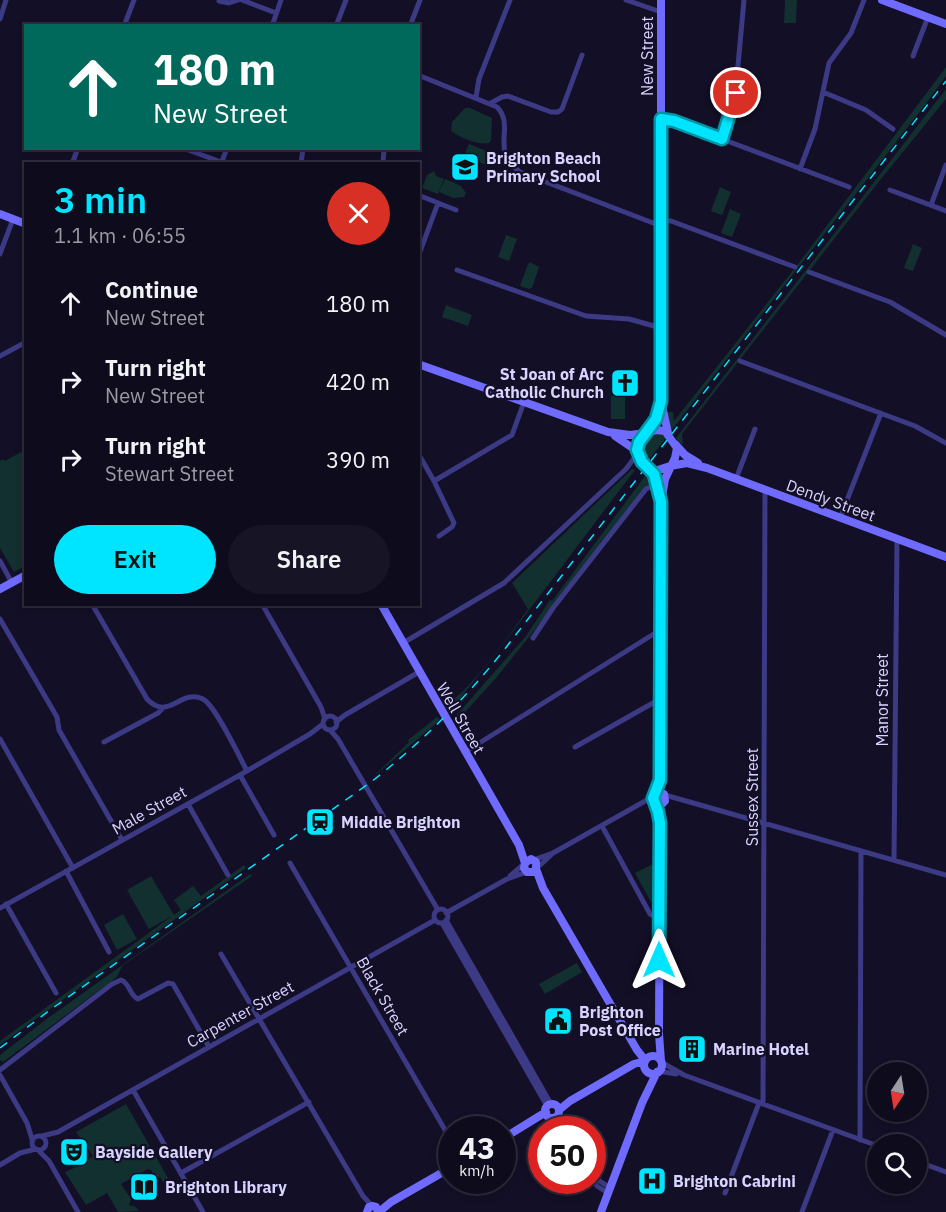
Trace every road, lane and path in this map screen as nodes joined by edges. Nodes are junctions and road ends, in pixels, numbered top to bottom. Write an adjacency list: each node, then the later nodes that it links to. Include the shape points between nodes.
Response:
1 (6, 0): 18 (street)
2 (134, 0): 19 (street)
3 (240, 0): 13 (street); 16 (street)
4 (281, 0): 16 (street)
5 (346, 0): 21 (street)
6 (420, 0): 22 (street)
7 (510, 0): 28 (street, via 479,79)
8 (626, 0): 15 (street)
9 (661, 0): 15 (street, New Street)
10 (744, 0): 32 (street, via 735,98)
11 (864, 0): 27 (street, via 851,33 829,63)
12 (882, 0): 14 (street)
13 (219, 1)
14 (900, 3): 17 (street)
15 (661, 12): 30 (street, New Street)
16 (276, 13): 20 (street)
17 (928, 17): 23 (street); 25 (street)
18 (0, 19)
19 (125, 24)
20 (273, 24)
21 (337, 24)
22 (411, 24)
23 (946, 24)
24 (582, 55): 29 (street, via 558,112 508,96)
25 (913, 56)
26 (420, 76): 28 (street)
27 (822, 92): 31 (street, via 866,110); 36 (street, via 815,129)
28 (476, 97): 29 (street)
29 (491, 103): 47 (street, via 503,116 505,151 515,168 533,178)
30 (661, 119): 32 (street); 47 (street, New Street)
31 (893, 129)
32 (722, 139): 36 (street)
33 (188, 150): 34 (street)
34 (218, 162)
35 (946, 165): 41 (street)
36 (800, 169): 37 (street)
37 (849, 187)
38 (890, 190): 41 (street)
39 (420, 196): 40 (street)
40 (438, 203): 42 (street); 48 (street)
41 (931, 205): 43 (street)
42 (456, 210)
43 (946, 211)
44 (0, 214): 45 (street)
45 (13, 219): 46 (street); 49 (street)
46 (24, 223)
47 (661, 223): 50 (street, via 671,220); 53 (street, New Street)
48 (420, 251)
49 (0, 254)
50 (795, 267)
51 (456, 270): 53 (street, via 586,316 620,318)
52 (809, 272): 54 (street, via 897,305)
53 (661, 328): 59 (street, New Street)
54 (946, 336)
55 (24, 343): 56 (street)
56 (0, 357)
57 (741, 360): 61 (street)
58 (420, 365): 60 (street)
59 (661, 401): 64 (street, New Street); 65 (street, New Street)
60 (524, 402): 63 (street); 75 (street, via 512,435)
61 (881, 413): 67 (street); 78 (street)
62 (755, 429): 74 (street)
63 (608, 432): 64 (street); 68 (street)
64 (647, 433): 65 (street, via 662,430); 68 (street, via 639,442)
65 (669, 434): 66 (street)
66 (675, 443): 70 (street, via 676,454); 72 (street, Dendy Street, via 686,456)
67 (946, 443)
68 (638, 452): 71 (street); 73 (street)
69 (420, 456): 75 (street)
70 (670, 466): 71 (street, via 656,471); 72 (street, Dendy Street, via 685,463); 76 (street)
71 (648, 467): 73 (street); 76 (street)
72 (707, 468): 74 (street, Dendy Street)
73 (626, 469): 92 (street, via 504,583)
74 (736, 479): 77 (street, Dendy Street)
75 (434, 481): 79 (street, via 454,523)
76 (660, 484): 90 (street); 91 (street, via 646,489)
77 (765, 490): 78 (street, Dendy Street); 105 (street, Sussex Street)
78 (840, 518): 80 (street, Dendy Street)
79 (439, 536)
80 (897, 539): 81 (street, Dendy Street); 110 (street, Manor Street)
81 (946, 557)
82 (0, 561): 84 (street)
83 (24, 576): 84 (street)
84 (12, 583): 85 (street)
85 (0, 589)
86 (93, 606): 95 (street, via 147,699)
87 (263, 606): 96 (street)
88 (382, 606): 92 (street, Well Street)
89 (0, 619): 108 (street)
90 (660, 630): 94 (street); 100 (street)
91 (533, 638)
92 (403, 643): 93 (street, Well Street)
93 (419, 672): 96 (street, Male Street); 100 (street, Well Street)
94 (660, 699): 99 (street); 103 (street)
95 (163, 708): 98 (street); 101 (street, via 190,697 205,700)
96 (330, 723): 101 (street, Male Street); 120 (street)
97 (1, 741): 113 (street)
98 (104, 742)
99 (575, 747)
100 (465, 752): 112 (street, Well Street)
101 (247, 771): 102 (street, Male Street)
102 (240, 775): 104 (street, Male Street); 107 (street)
103 (660, 799): 105 (street, via 679,800); 106 (street, via 637,806); 119 (street)
104 (188, 804): 108 (street, Male Street); 115 (street)
105 (765, 824): 109 (street); 143 (street, Sussex Street)
106 (602, 826): 112 (street); 117 (street)
107 (274, 835)
108 (122, 840): 113 (street, Male Street)
109 (861, 851): 110 (street); 152 (street)
110 (894, 860): 116 (street)
111 (290, 863): 127 (street, Black Street)
112 (531, 866): 121 (street); 131 (street, Well Street)
113 (73, 867): 114 (street, Male Street)
114 (66, 871): 118 (street, Male Street); 125 (street)
115 (228, 875)
116 (946, 875)
117 (645, 903): 119 (street); 122 (street, via 651,916)
118 (3, 906): 128 (street)
119 (659, 907): 122 (street)
120 (438, 910): 121 (street); 123 (street)
121 (446, 913): 124 (street)
122 (659, 919): 130 (street)
123 (435, 920): 124 (street); 127 (street, Carpenter Street)
124 (444, 922): 144 (street)
125 (109, 952)
126 (221, 954): 129 (street)
127 (351, 967): 129 (street, Carpenter Street); 146 (street, Black Street)
128 (56, 993)
129 (260, 1018): 132 (street, Carpenter Street); 141 (street)
130 (659, 1034): 133 (street); 134 (street)
131 (635, 1046): 133 (street, Well Street); 136 (street, via 636,1058)
132 (209, 1047): 135 (street, via 172,983 136,998 124,981 116,981); 140 (street, Carpenter Street)
133 (647, 1062): 134 (street); 136 (street); 137 (street, via 652,1073); 142 (street)
134 (661, 1062): 137 (street); 139 (street)
135 (0, 1070)
136 (626, 1070): 144 (street)
137 (658, 1072): 139 (street); 142 (street)
138 (0, 1075): 147 (street)
139 (684, 1075): 143 (street)
140 (133, 1090): 150 (street, Carpenter Street); 162 (street)
141 (309, 1102): 162 (street); 167 (street)
142 (642, 1103): 165 (street)
143 (761, 1104): 149 (street); 166 (street)
144 (552, 1111): 145 (street); 148 (street)
145 (556, 1116)
146 (438, 1118)
147 (27, 1123): 151 (street); 153 (street)
148 (516, 1130)
149 (833, 1130): 152 (street); 171 (street)
150 (58, 1132): 151 (street, Carpenter Street); 155 (street, Carpenter Street)
151 (41, 1136): 153 (street, Carpenter Street); 155 (street)
152 (860, 1140): 154 (street)
153 (32, 1141): 156 (street); 157 (street)
154 (867, 1142)
155 (45, 1145): 156 (street, Carpenter Street); 158 (street)
156 (37, 1150): 157 (street); 158 (street)
157 (20, 1154): 159 (street)
158 (49, 1161): 168 (street)
159 (0, 1165)
160 (927, 1165): 161 (street)
161 (946, 1172)
162 (181, 1173): 169 (street)
163 (438, 1175): 167 (street)
164 (606, 1190): 165 (street)
165 (609, 1191): 170 (street)
166 (725, 1193)
167 (371, 1210)
168 (78, 1212)
169 (203, 1212)
170 (601, 1212)
171 (802, 1212)

